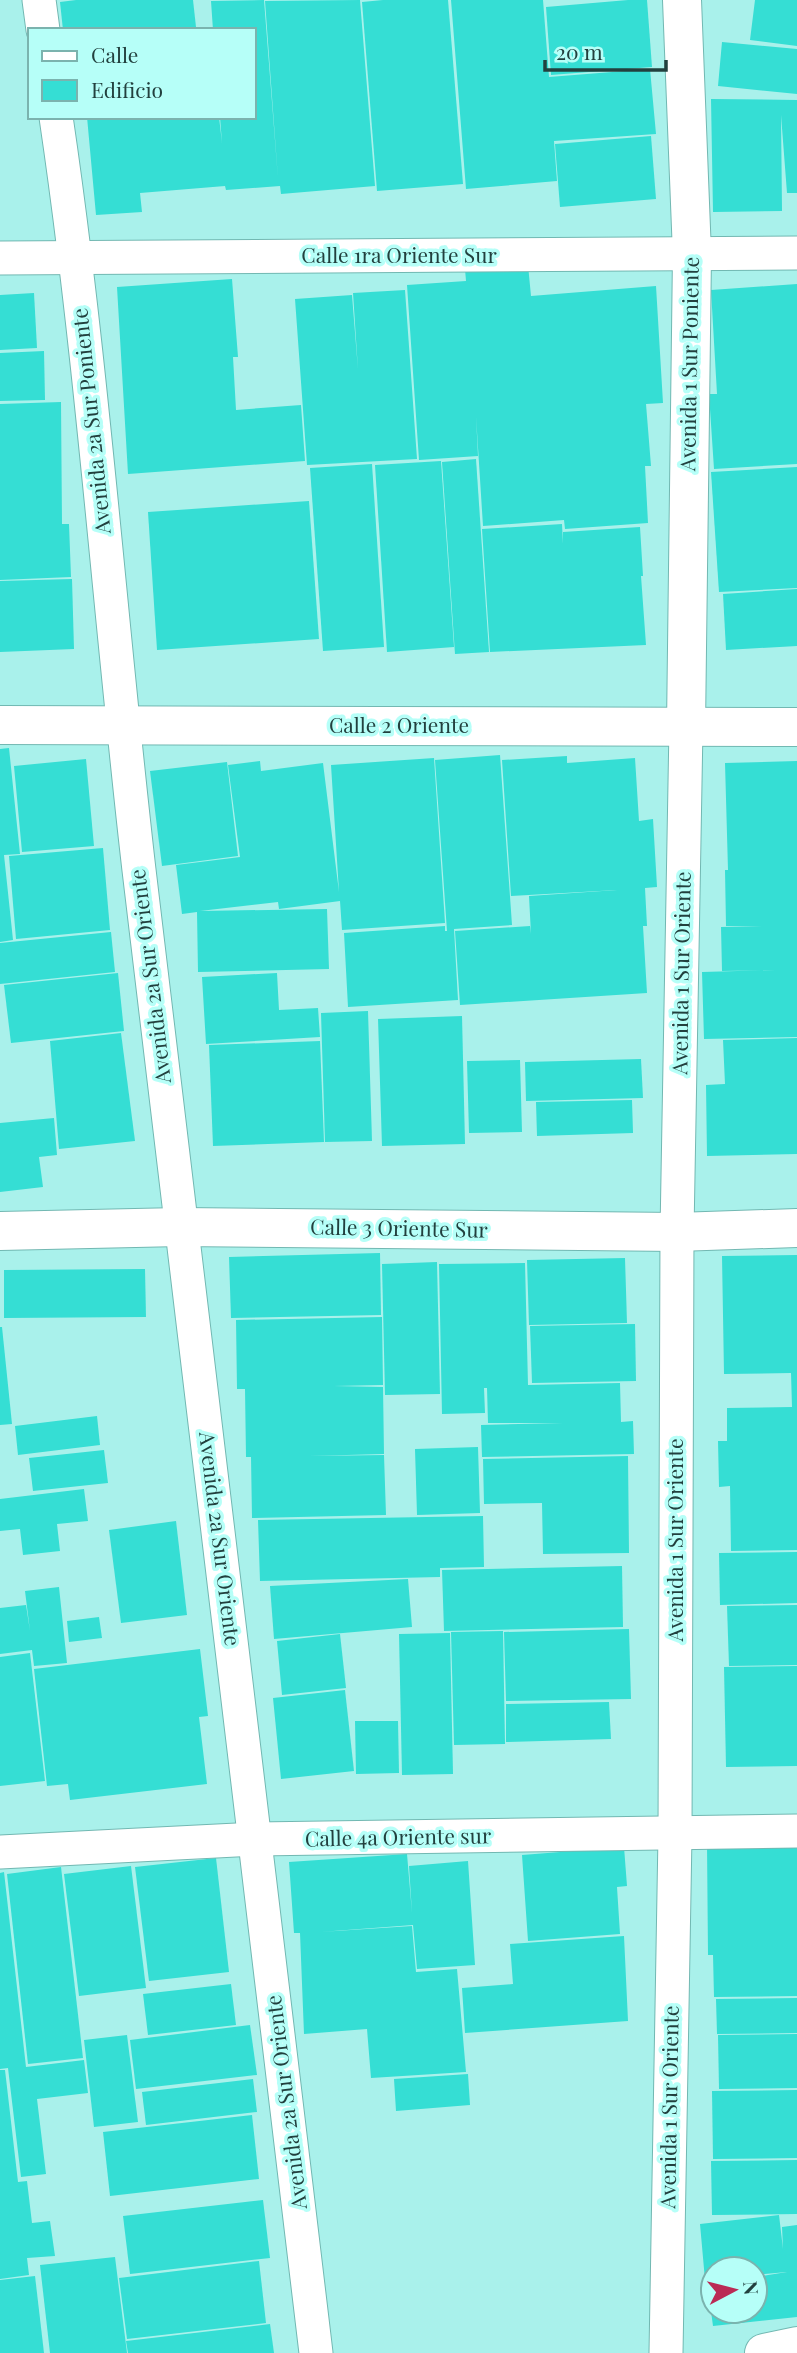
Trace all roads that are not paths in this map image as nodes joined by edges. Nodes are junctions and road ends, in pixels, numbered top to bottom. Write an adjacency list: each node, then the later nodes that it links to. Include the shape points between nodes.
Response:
1 (39, 0): 3 (street)
2 (682, 0): 6 (main road, Avenida 1 Sur Poniente)
3 (43, 28)
4 (56, 119): 7 (street, Avenida 2a Sur Poniente)
5 (797, 253): 6 (street, Calle 1ra Oriente Sur)
6 (692, 254): 7 (street, Calle 1ra Oriente Sur); 11 (main road, Avenida 1 Sur Poniente)
7 (76, 257): 8 (street, Calle 1ra Oriente Sur); 10 (street, Avenida 2a Sur Poniente)
8 (0, 258)
9 (0, 725): 10 (main road, Calle 2 Oriente)
10 (122, 725): 11 (main road, Calle 2 Oriente); 13 (street, Avenida 2a Sur Oriente)
11 (686, 727): 12 (main road, Calle 2 Oriente); 16 (street, Avenida 1 Sur Oriente)
12 (797, 727)
13 (180, 1227): 15 (main road, Calle 3 Oriente Sur); 16 (main road, Calle 3 Oriente Sur); 19 (street, Avenida 2a Sur Oriente)
14 (797, 1228): 16 (main road, Calle 3 Oriente Sur)
15 (0, 1231)
16 (677, 1232): 18 (street, Avenida 1 Sur Oriente)
17 (797, 1831): 18 (street, Calle 4a Oriente sur)
18 (675, 1835): 19 (street, Calle 4a Oriente sur); 23 (street, Avenida 1 Sur Oriente)
19 (257, 1839): 20 (street, Calle 4a Oriente sur); 22 (street, Avenida 2a Sur Oriente)
20 (0, 1852)
21 (797, 2346): 24 (main road)
22 (316, 2353)
23 (666, 2353)
24 (764, 2353)

